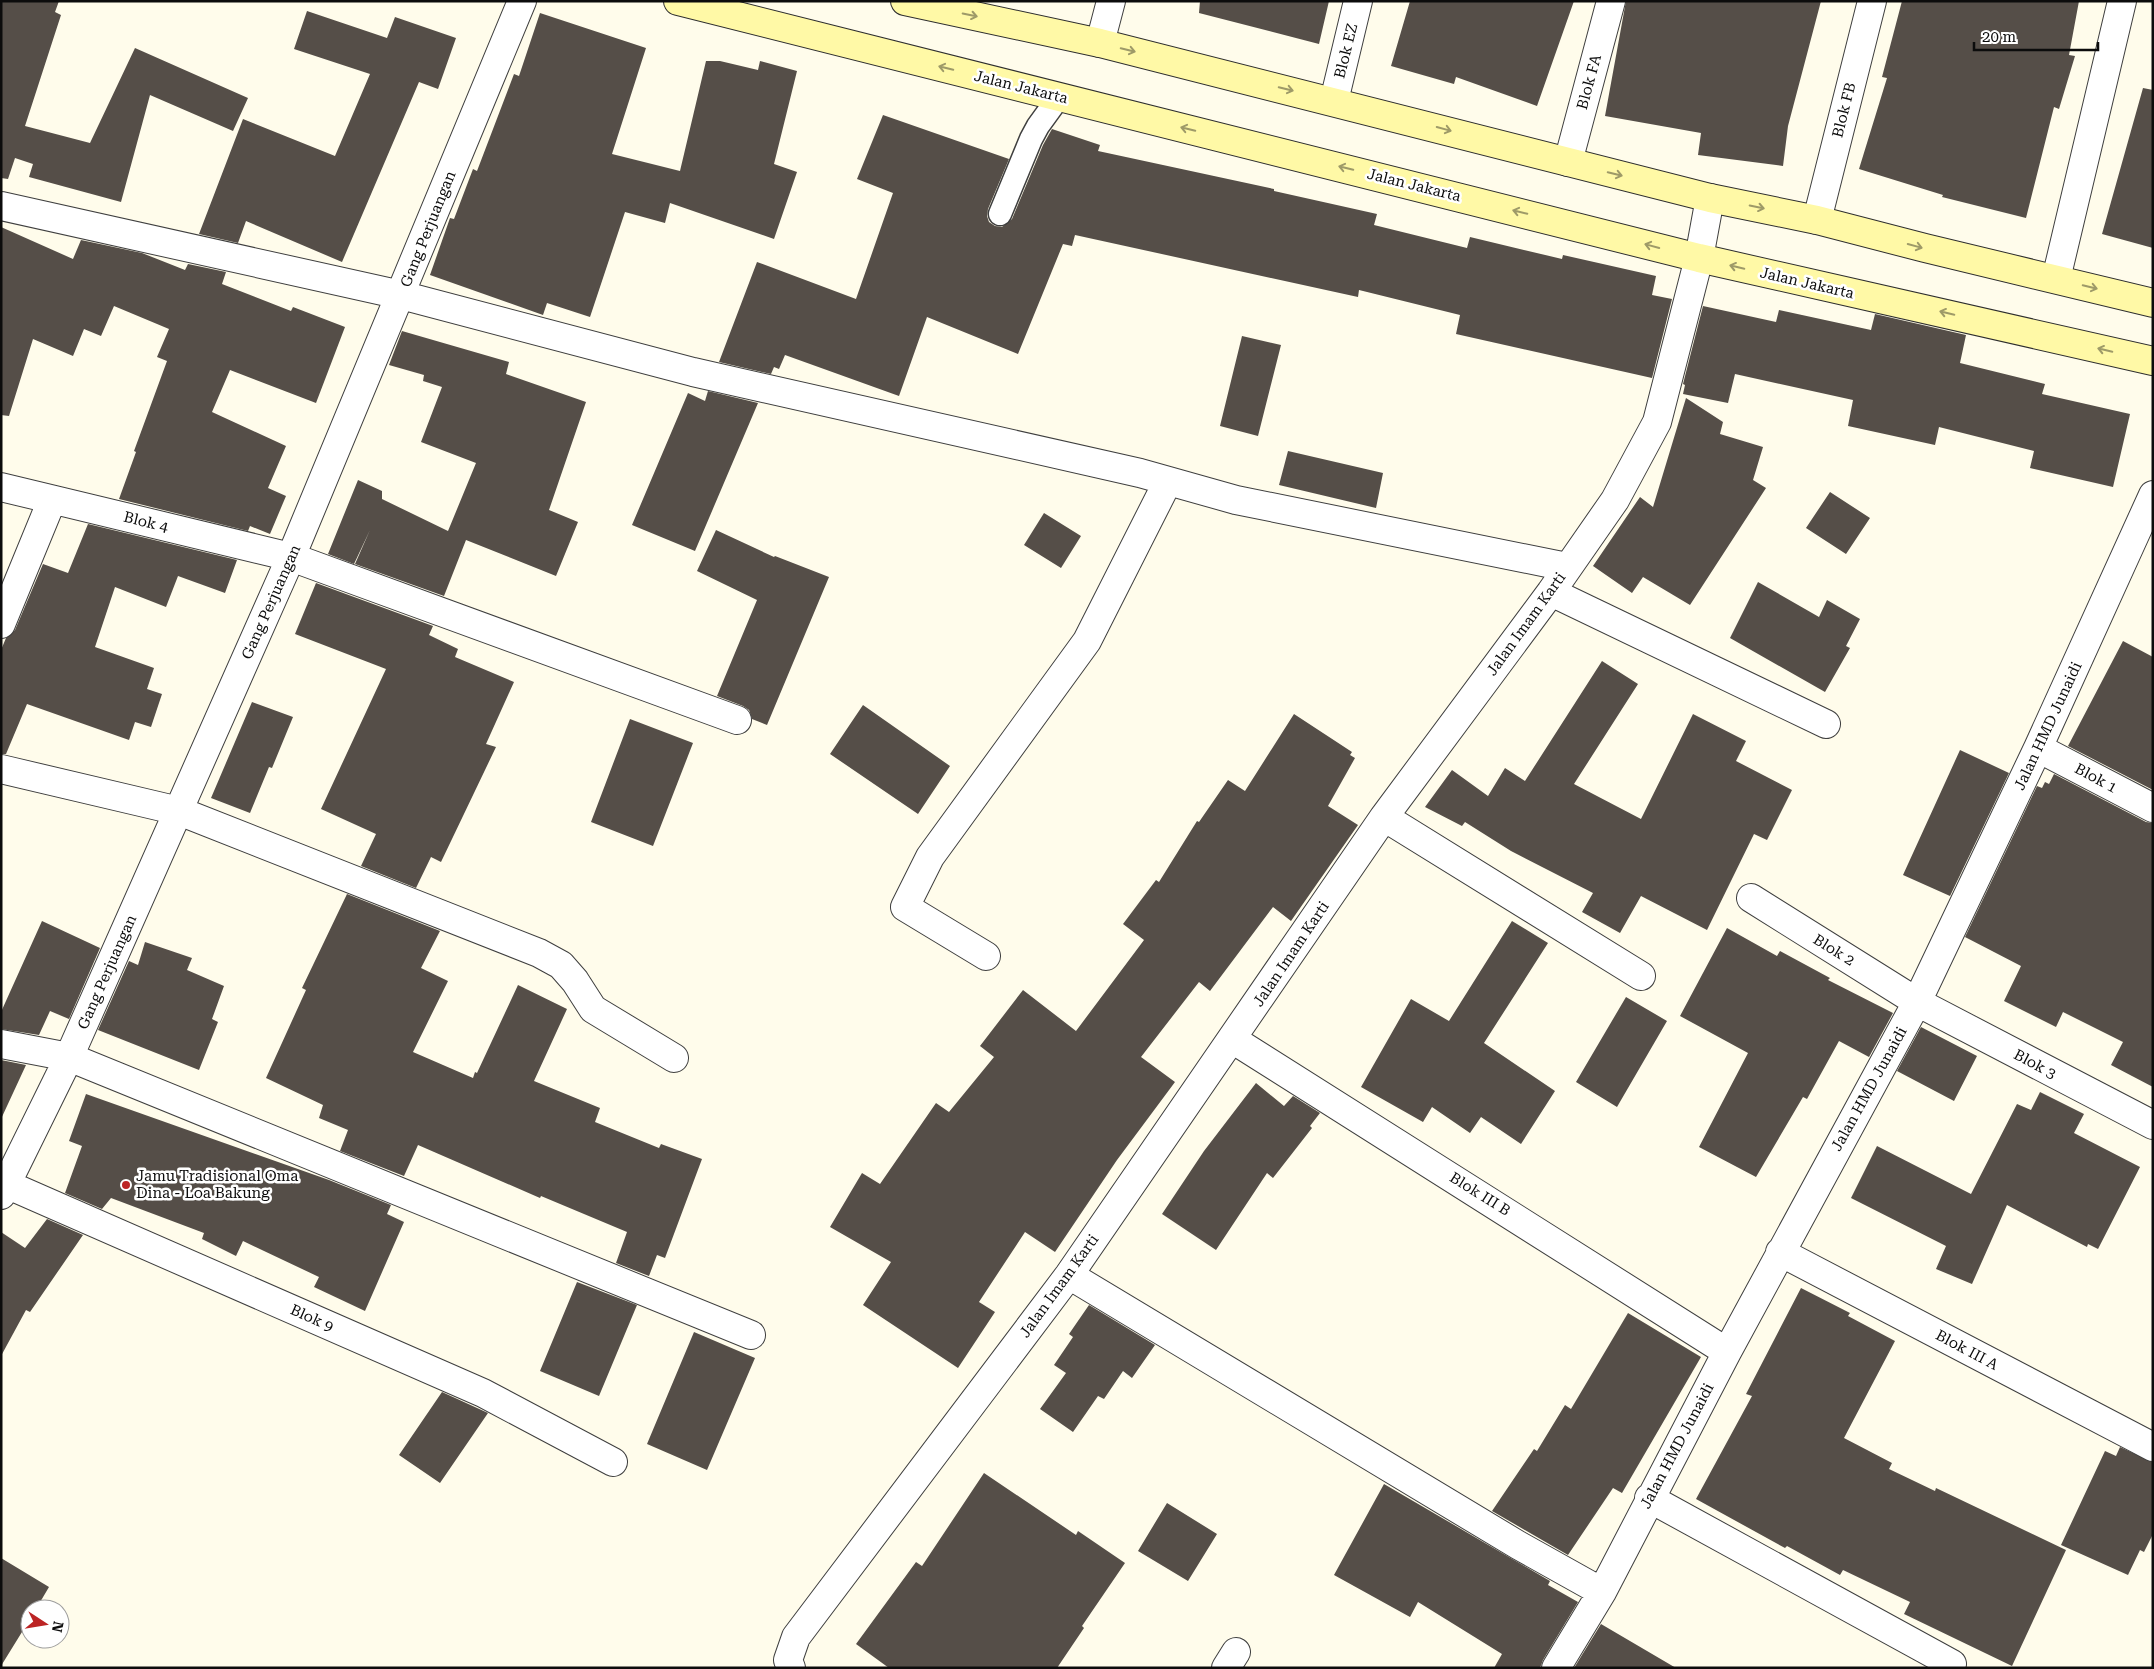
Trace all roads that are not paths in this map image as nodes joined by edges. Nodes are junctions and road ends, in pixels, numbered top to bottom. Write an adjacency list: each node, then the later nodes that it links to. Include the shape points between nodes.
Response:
1 (522, 1): 19 (street, Gang Perjuangan)
2 (678, 1): 10 (main road, Jalan Jakarta, one-way to 2)
3 (905, 1): 9 (main road, one-way to 9)
4 (1111, 1): 9 (street)
5 (1358, 1): 11 (street, Blok EZ)
6 (1611, 1): 12 (street, Blok FA)
7 (1872, 1): 16 (street, Blok FB)
8 (2122, 1): 18 (street)
9 (1100, 43): 11 (main road, one-way to 11)
10 (1059, 97): 15 (lane, via 1031,139); 17 (main road, Jalan Jakarta, one-way to 10)
11 (1334, 101): 12 (main road, one-way to 12)
12 (1568, 162): 13 (main road, one-way to 13)
13 (1710, 198): 16 (main road, one-way to 16); 17 (street, Jalan Imam Karti)
14 (1, 206): 19 (street)
15 (1000, 214)
16 (1817, 220): 18 (main road, one-way to 18)
17 (1699, 258): 21 (main road, Jalan Jakarta, one-way to 17); 27 (street, Jalan Imam Karti, via 1657,422 1615,500)
18 (2056, 279): 20 (main road, one-way to 20)
19 (401, 295): 22 (street, via 693,372 1140,472); 26 (street, Gang Perjuangan)
20 (2153, 303)
21 (2153, 361)
22 (1168, 481): 27 (street, via 1236,500); 38 (street, via 1087,642 930,857 905,907)
23 (1, 487): 25 (street, Blok 4)
24 (2153, 495): 32 (street, Jalan HMD Junaidi)
25 (52, 500): 26 (street, Blok 4); 29 (street)
26 (291, 557): 30 (street, Blok 4); 35 (street, Gang Perjuangan)
27 (1567, 567): 28 (street, Jalan Imam Karti)
28 (1551, 592): 31 (street); 36 (street, Jalan Imam Karti)
29 (1, 624)
30 (737, 720)
31 (1826, 724)
32 (2038, 748): 34 (street, Blok 1); 40 (street, Jalan HMD Junaidi)
33 (1, 769): 35 (street)
34 (2153, 808)
35 (179, 811): 43 (street, Gang Perjuangan); 44 (street, via 539,953 561,965 593,1009)
36 (1384, 817): 39 (street); 41 (street, Jalan Imam Karti)
37 (1752, 898): 40 (street, Blok 2)
38 (986, 956)
39 (1641, 976)
40 (1917, 1002): 45 (street, Blok 3); 47 (street, Jalan HMD Junaidi)
41 (1232, 1039): 48 (street, Jalan Imam Karti); 50 (street, Blok III B)
42 (1, 1044): 43 (street)
43 (69, 1057): 46 (street, Gang Perjuangan); 49 (street)
44 (674, 1058)
45 (2153, 1126)
46 (4, 1190): 52 (street, Blok 9, via 484,1393)
47 (1780, 1252): 50 (street, Jalan HMD Junaidi); 51 (street, Blok III A)
48 (1069, 1275): 54 (street); 55 (street, Jalan Imam Karti, via 796,1637 788,1660)
49 (751, 1335)
50 (1727, 1352): 53 (street, Jalan HMD Junaidi)
51 (2153, 1447)
52 (613, 1462)
53 (1649, 1498): 54 (street, Jalan HMD Junaidi); 57 (street, via 1952,1664)
54 (1602, 1592): 56 (street, Jalan HMD Junaidi)
55 (791, 1668)
56 (1556, 1668)
57 (1950, 1668)

